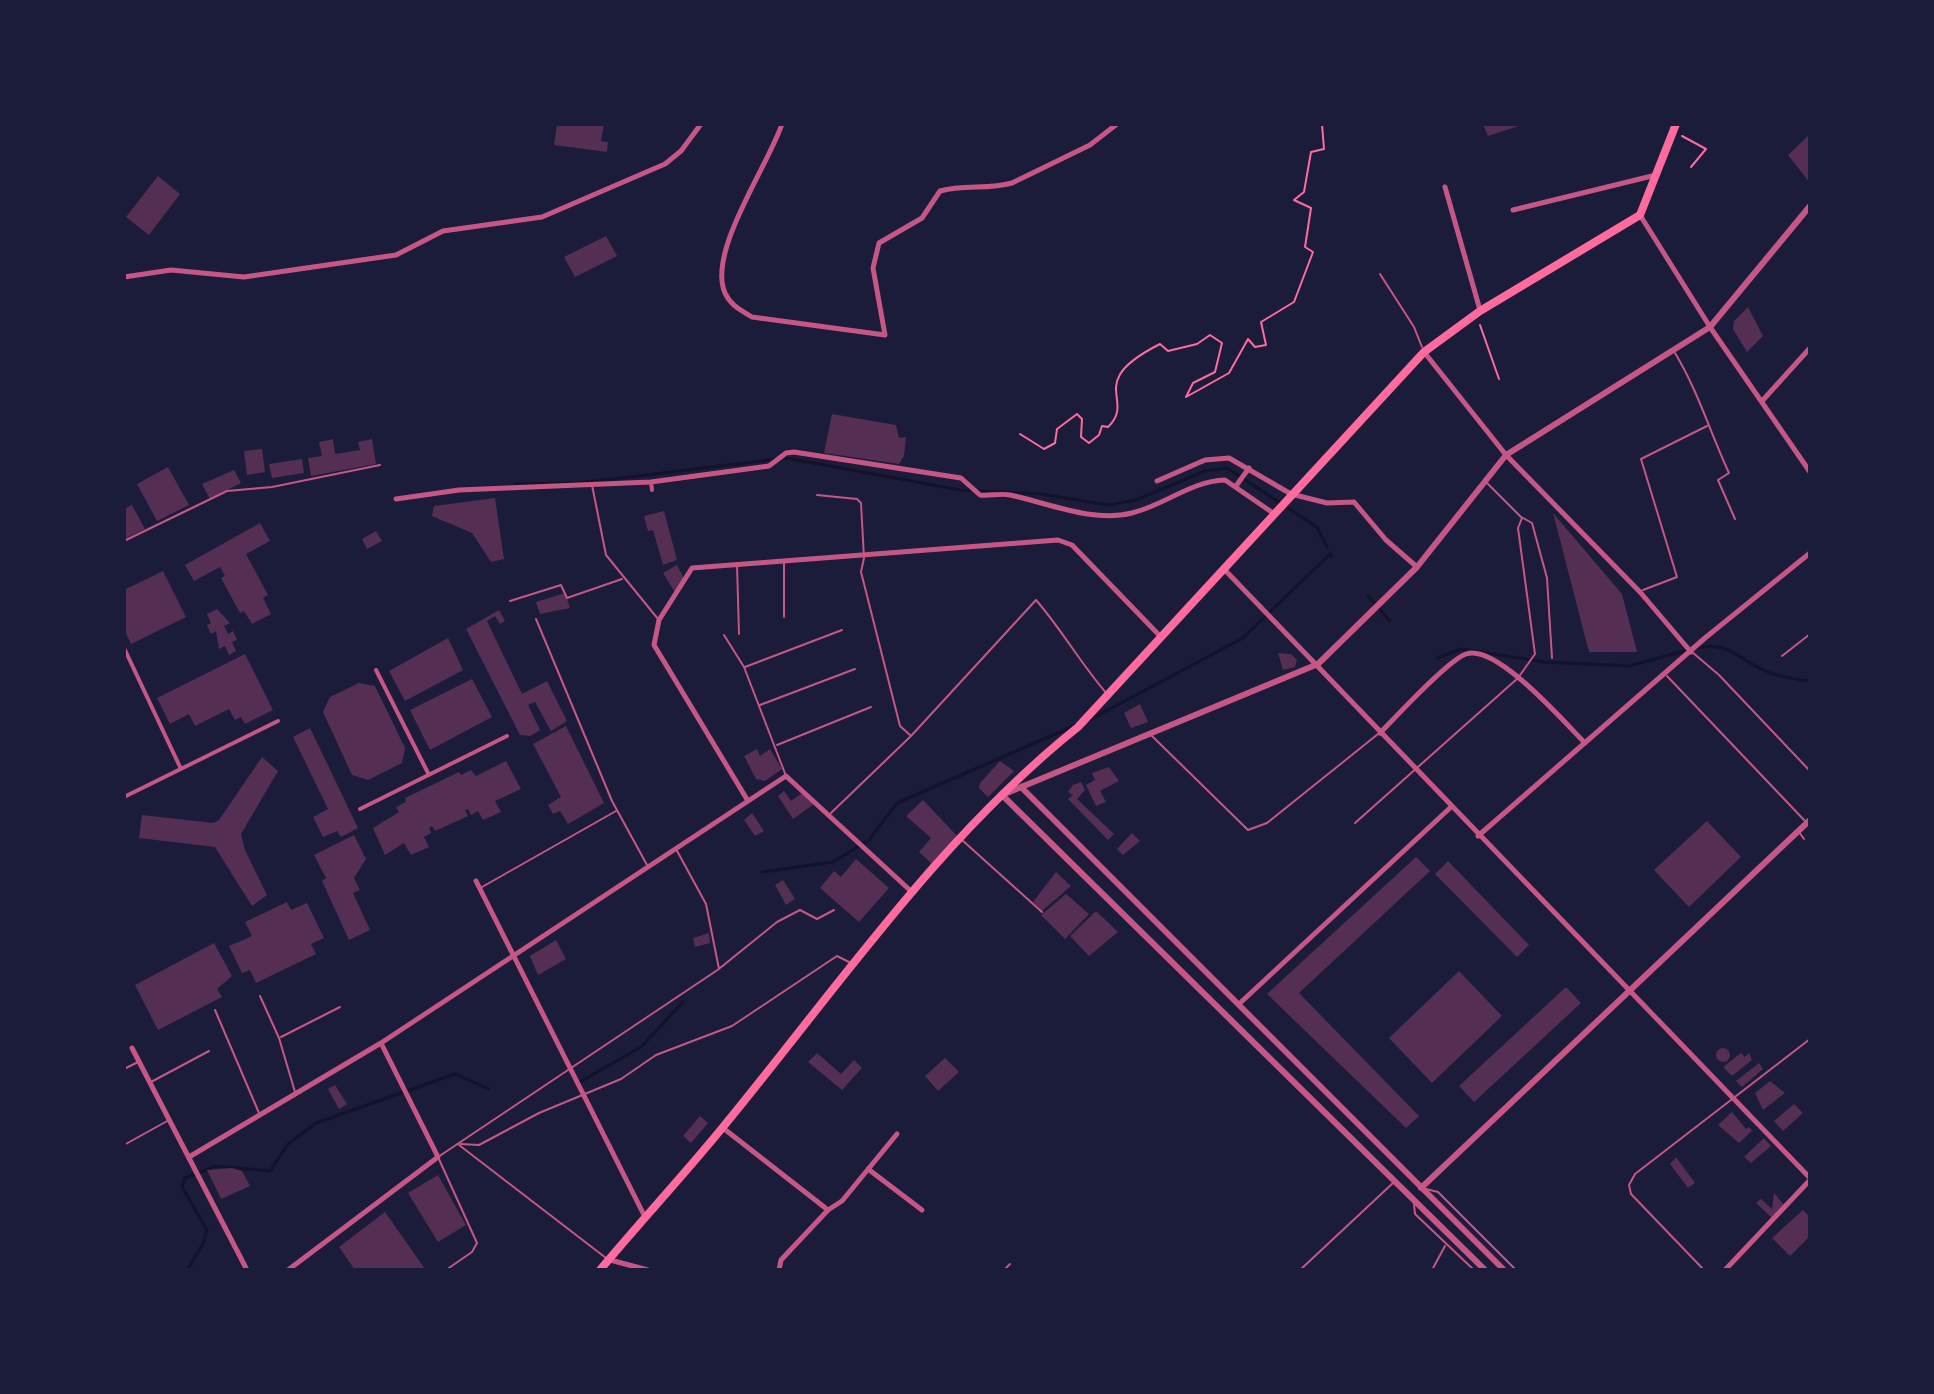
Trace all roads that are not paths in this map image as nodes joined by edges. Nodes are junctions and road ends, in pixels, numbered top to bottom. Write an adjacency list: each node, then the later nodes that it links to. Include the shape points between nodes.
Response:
1 (701, 124): 11 (street, via 665,164 542,217 443,231 396,255 282,274 244,277 171,270)
2 (782, 124): 3 (street, via 721,260 723,291 733,306 752,317 885,335 873,268 879,243 922,218 940,191 1012,183 1090,145)
3 (1117, 124)
4 (1675, 128): 5 (main road)
5 (1657, 175): 8 (street); 9 (main road)
6 (1445, 187): 12 (street)
7 (1810, 206): 13 (street)
8 (1513, 210)
9 (1640, 215): 12 (main road); 13 (street)
10 (1380, 274): 16 (lane)
11 (124, 277)
12 (1480, 311): 16 (main road)
13 (1710, 327): 15 (street); 17 (street)
14 (1810, 348): 17 (street)
15 (1673, 350): 18 (lane, via 1697,388); 19 (street)
16 (1424, 352): 19 (street); 30 (main road)
17 (1763, 400): 22 (street)
18 (1707, 426): 34 (lane, via 1729,473 1718,480); 43 (lane, via 1641,459 1677,577)
19 (1506, 455): 23 (street); 43 (street)
20 (380, 465): 35 (lane, via 227,491)
21 (1249, 468): 24 (street, via 1229,458 1205,460); 27 (street); 30 (street)
22 (1810, 472)
23 (1483, 479): 33 (lane); 40 (street)
24 (1157, 481)
25 (651, 482): 26 (street); 27 (street, via 773,464 786,453 953,477 980,495 1006,494 1117,516 1211,481); 28 (street)
26 (592, 484): 31 (street, via 459,490); 42 (lane, via 606,555)
27 (1236, 486): 32 (street)
28 (652, 490)
29 (817, 495): 37 (lane, via 861,503)
30 (1289, 496): 32 (main road); 40 (street, via 1354,502)
31 (396, 499)
32 (1275, 511): 41 (main road)
33 (1522, 518): 56 (lane, via 1532,523 1547,578); 62 (lane, via 1518,528 1535,654)
34 (1735, 519)
35 (124, 541)
36 (1810, 553): 54 (street)
37 (864, 558): 38 (street); 52 (street, via 1058,540 1072,545); 70 (lane, via 861,572 900,726)
38 (784, 562): 39 (street); 45 (lane)
39 (737, 564): 47 (street, via 692,568); 49 (lane)
40 (1417, 567): 57 (street)
41 (1223, 568): 52 (main road); 57 (street)
42 (623, 579): 44 (lane, via 567,598 561,585); 47 (lane)
43 (1640, 592): 54 (street)
44 (510, 601)
45 (784, 617)
46 (536, 619): 84 (lane)
47 (659, 620): 81 (street, via 654,645)
48 (842, 630): 58 (lane)
49 (739, 634)
50 (1810, 634): 55 (lane)
51 (724, 635): 58 (lane)
52 (1160, 636): 63 (main road)
53 (124, 648): 73 (street)
54 (1691, 652): 61 (street); 75 (lane)
55 (1782, 656)
56 (1552, 658)
57 (1318, 664): 67 (street); 68 (street)
58 (744, 667): 64 (lane)
59 (855, 669): 64 (lane)
60 (376, 670): 76 (street)
61 (1666, 675): 71 (street); 86 (lane)
62 (1518, 678): 67 (street, via 1491,657 1467,653); 71 (street); 74 (lane)
63 (1107, 694): 70 (lane, via 1036,600); 78 (main road)
64 (758, 705): 72 (lane)
65 (871, 707): 72 (lane)
66 (278, 721): 73 (street)
67 (1380, 733): 68 (lane, via 1255,830 1242,827); 74 (street)
68 (1152, 735): 78 (street)
69 (507, 736): 76 (street)
70 (911, 736): 85 (lane)
71 (1585, 743): 89 (street)
72 (775, 745): 77 (lane)
73 (181, 769): 80 (street)
74 (1415, 770): 82 (street); 87 (lane)
75 (1810, 771)
76 (429, 775): 83 (street)
77 (786, 776): 81 (street); 85 (street)
78 (1019, 785): 79 (main road); 104 (street)
79 (1002, 795): 90 (main road); 129 (street)
80 (124, 797)
81 (748, 801): 92 (street)
82 (1451, 807): 89 (street); 104 (street)
83 (360, 809)
84 (617, 810): 93 (lane); 95 (lane)
85 (827, 817): 96 (street)
86 (1808, 821): 88 (street)
87 (1355, 823)
88 (1798, 831): 91 (lane); 102 (street)
89 (1478, 836): 102 (street)
90 (962, 839): 96 (main road); 98 (lane)
91 (1804, 839)
92 (675, 848): 93 (street); 101 (lane, via 706,904)
93 (647, 865): 99 (street)
94 (476, 881): 95 (street)
95 (480, 888): 99 (street)
96 (913, 893): 100 (main road)
97 (834, 910): 101 (lane, via 817,919 800,910)
98 (1042, 912)
99 (515, 955): 109 (street); 114 (street)
100 (852, 964): 117 (lane, via 837,956 732,1026 656,1055 621,1079); 121 (main road)
101 (719, 969): 114 (lane)
102 (1629, 989): 118 (street); 130 (street)
103 (260, 996): 107 (lane)
104 (1239, 1004): 130 (street)
105 (340, 1007): 107 (lane)
106 (215, 1010): 119 (lane)
107 (279, 1038): 116 (lane)
108 (1810, 1039): 118 (lane)
109 (381, 1043): 116 (street); 126 (street)
110 (132, 1048): 112 (street)
111 (209, 1051): 115 (lane)
112 (139, 1061): 113 (lane); 115 (street)
113 (124, 1069)
114 (568, 1069): 117 (street); 123 (lane)
115 (150, 1082): 120 (street)
116 (295, 1094): 119 (street)
117 (582, 1094): 123 (lane, via 479,1145); 134 (street)
118 (1732, 1099): 128 (street); 151 (lane, via 1635,1174 1629,1185 1631,1194)
119 (260, 1114): 125 (street)
120 (170, 1120): 124 (lane); 125 (street)
121 (723, 1128): 132 (street); 134 (main road)
122 (897, 1134): 127 (street)
123 (458, 1144): 126 (lane); 136 (lane)
124 (124, 1145)
125 (189, 1157): 138 (street)
126 (438, 1157): 139 (street); 140 (lane, via 477,1243)
127 (868, 1169): 132 (street); 133 (street)
128 (1810, 1179): 152 (street)
129 (1396, 1180): 131 (street); 145 (lane)
130 (1421, 1187): 131 (street); 149 (street); 150 (lane, via 1438,1192)
131 (1412, 1195): 135 (lane, via 1415,1214); 148 (street)
132 (828, 1210): 143 (street, via 781,1260)
133 (922, 1210)
134 (645, 1217): 136 (main road)
135 (1446, 1245): 146 (lane); 147 (lane)
136 (609, 1259): 141 (main road); 142 (street)
137 (1010, 1264): 144 (lane)
138 (247, 1270)
139 (288, 1270)
140 (446, 1270)
141 (600, 1270)
142 (648, 1270)
143 (779, 1270)
144 (1004, 1270)
145 (1300, 1270)
146 (1432, 1270)
147 (1474, 1270)
148 (1485, 1270)
149 (1504, 1270)
150 (1516, 1270)
151 (1704, 1270)
152 (1725, 1270)

